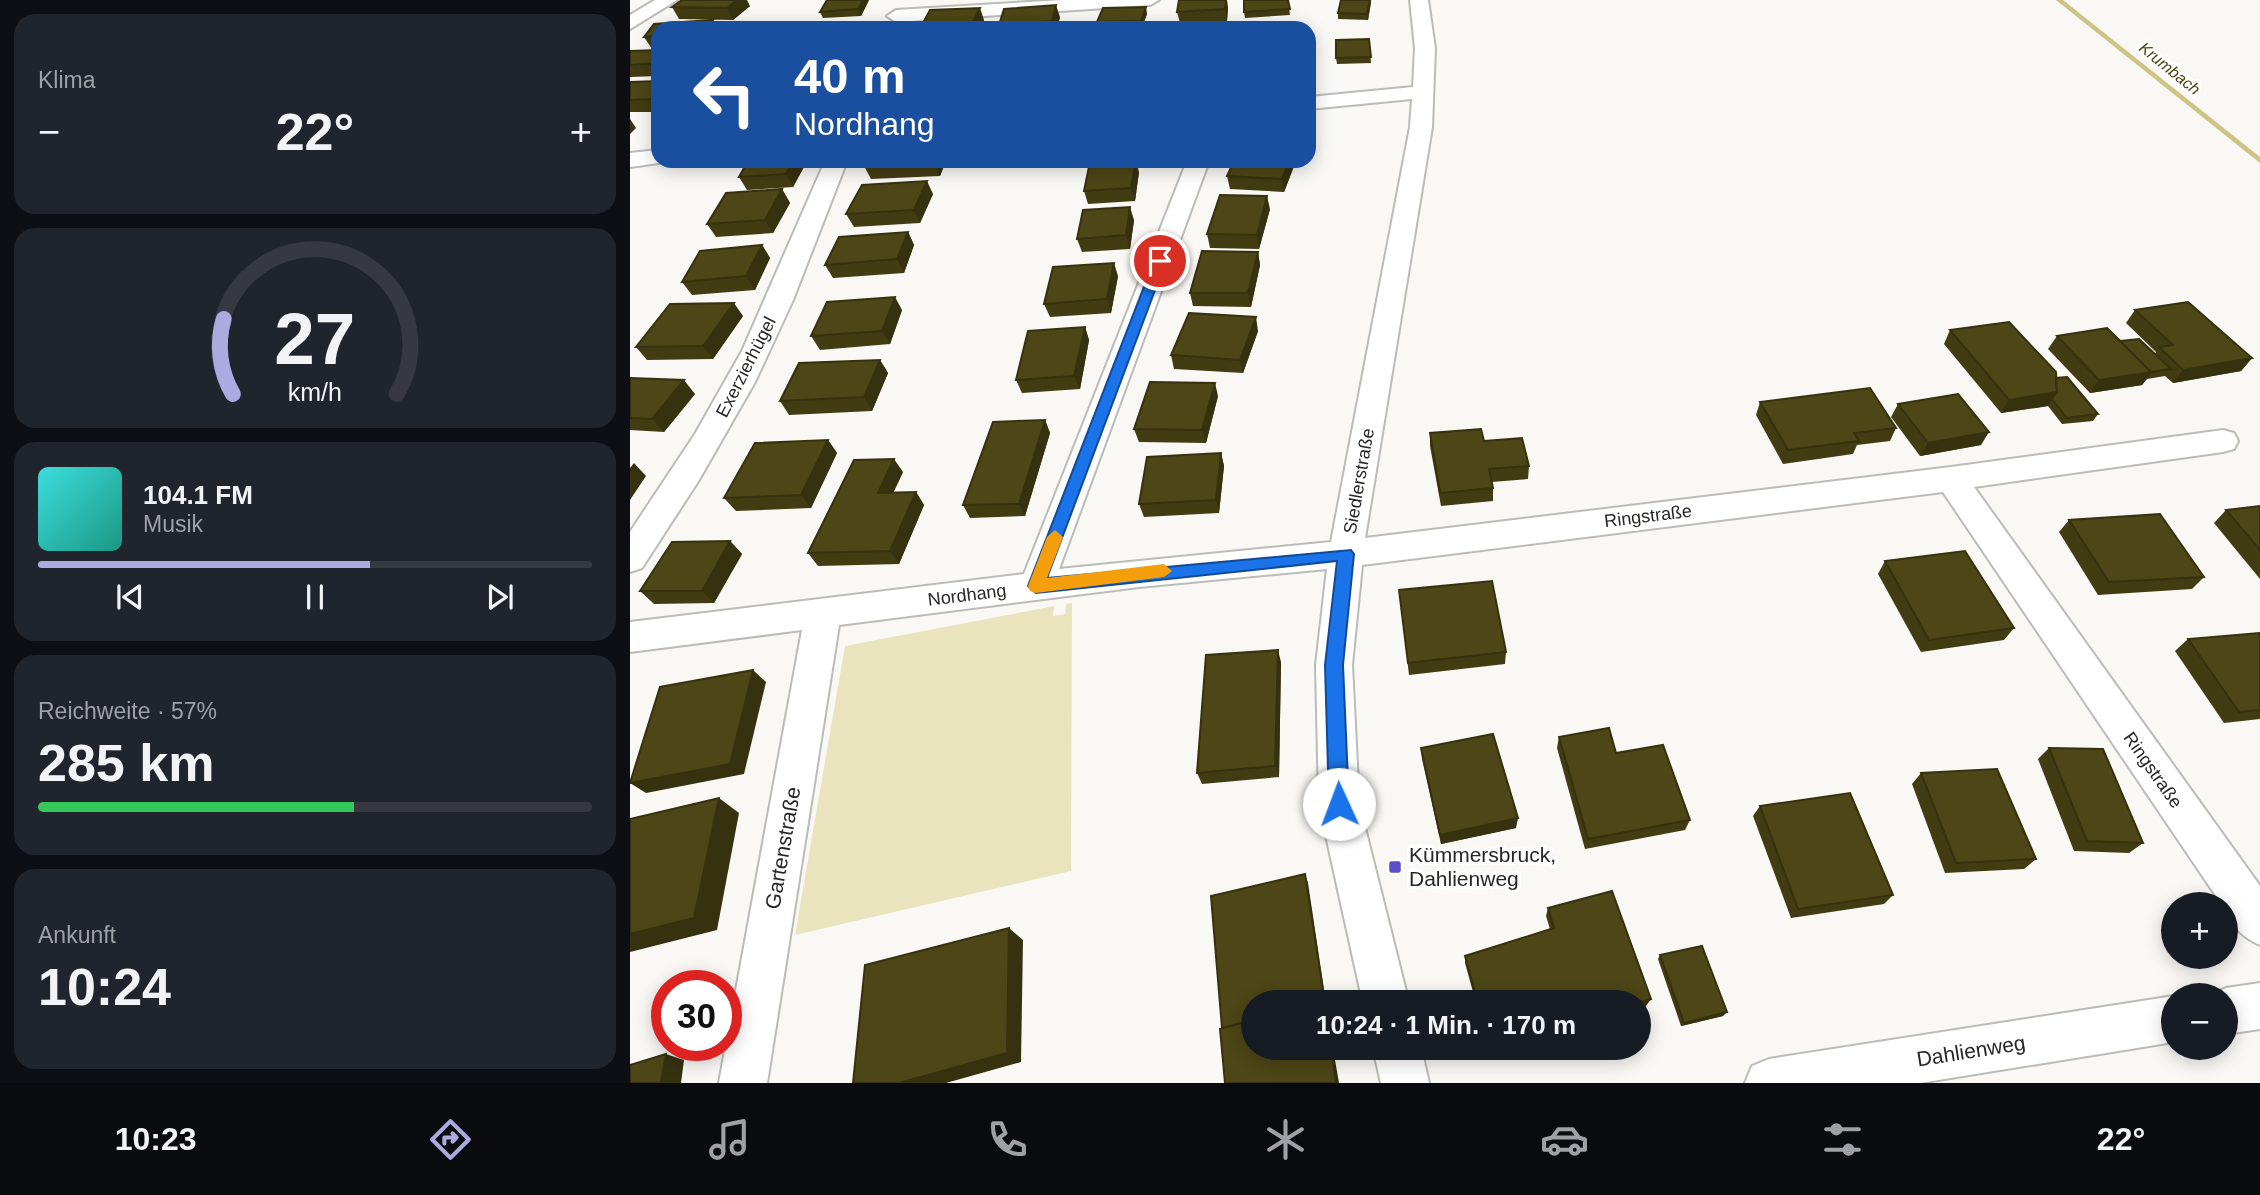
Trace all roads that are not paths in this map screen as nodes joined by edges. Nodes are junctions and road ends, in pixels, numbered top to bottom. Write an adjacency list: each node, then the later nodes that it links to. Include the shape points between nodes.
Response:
1 (668, 0): 4 (street)
2 (1150, 0): 6 (street)
3 (1419, 0): 8 (street, Siedlerstraße)
4 (650, 10): 5 (street); 7 (street)
5 (630, 12)
6 (897, 15)
7 (630, 23)
8 (1424, 92): 9 (street); 16 (street, Siedlerstraße, via 1422,127)
9 (1316, 102)
10 (651, 158): 11 (street)
11 (630, 160)
12 (833, 168): 17 (street, Exerzierhügel, via 771,320 729,403)
13 (1195, 168): 18 (street)
14 (2223, 441): 15 (street, Ringstraße)
15 (1951, 479): 16 (street, Ringstraße); 21 (street, Ringstraße)
16 (1346, 554): 18 (street, Nordhang); 22 (street, Siedlerstraße, via 1334,665 1339,804)
17 (630, 559)
18 (1036, 586): 19 (street, Nordhang)
19 (823, 613): 20 (street, Nordhang); 27 (street, Gartenstraße)
20 (630, 637)
21 (2260, 923)
22 (1383, 990)
23 (2260, 1006): 24 (street)
24 (2238, 1009)
25 (2161, 1021): 29 (street, Dahlienweg)
26 (1400, 1060): 28 (street)
27 (743, 1083)
28 (1405, 1083)
29 (1769, 1083)

